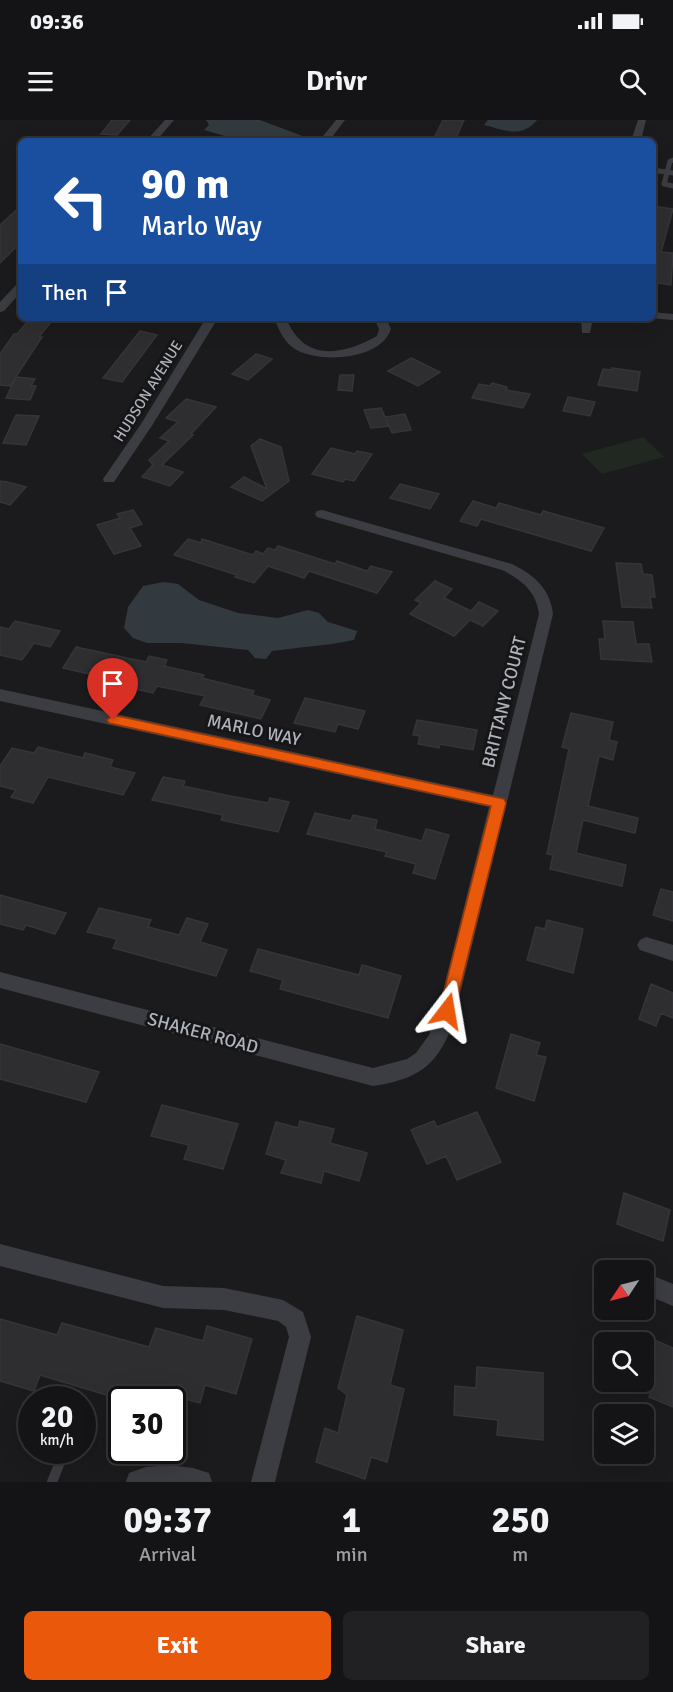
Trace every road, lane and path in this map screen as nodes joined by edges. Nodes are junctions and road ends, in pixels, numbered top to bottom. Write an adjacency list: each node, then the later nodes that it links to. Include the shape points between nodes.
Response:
1 (170, 120): 4 (street)
2 (341, 120): 5 (street)
3 (642, 120): 6 (street)
4 (154, 138)
5 (326, 138)
6 (637, 138)
7 (673, 160): 8 (lane)
8 (670, 172): 9 (lane, via 664,184)
9 (673, 186)
10 (18, 289): 11 (street)
11 (0, 309)
12 (656, 315): 13 (street)
13 (673, 317)
14 (210, 321): 19 (street, HUDSON AVENUE)
15 (281, 321): 16 (street, via 292,343 310,353 329,355 360,349 382,338 385,329)
16 (381, 321)
17 (587, 321): 18 (street)
18 (586, 331)
19 (109, 479)
20 (322, 514): 22 (street, BRITTANY COURT, via 507,567 524,575 539,591 546,614)
21 (0, 695): 22 (street, MARLO WAY)
22 (499, 803): 26 (street, BRITTANY COURT, via 439,1038 426,1059)
23 (646, 945): 24 (street)
24 (673, 953)
25 (0, 980): 26 (street, SHAKER ROAD, via 373,1077)
26 (406, 1070)
27 (0, 1255): 34 (street, via 163,1297 224,1299 283,1311 295,1320 300,1337)
28 (654, 1287): 29 (street)
29 (673, 1295)
30 (59, 1464): 31 (lane)
31 (52, 1482)
32 (138, 1482): 33 (street, via 181,1477)
33 (200, 1482)
34 (263, 1482)

